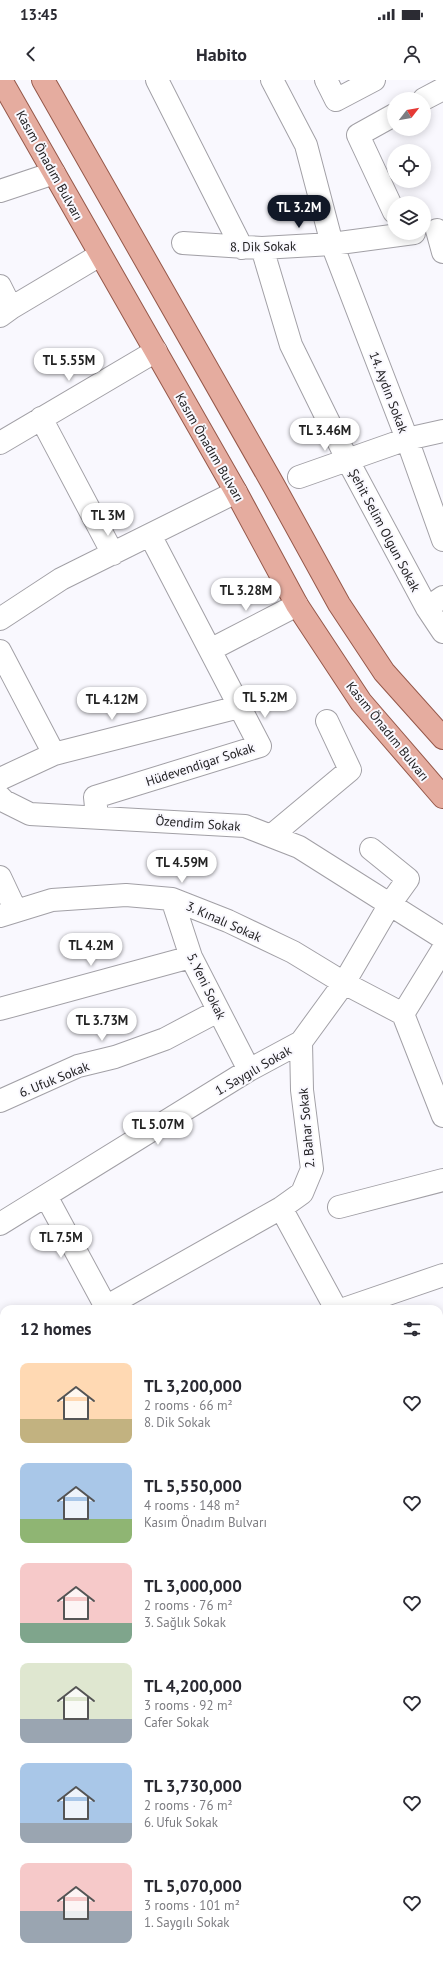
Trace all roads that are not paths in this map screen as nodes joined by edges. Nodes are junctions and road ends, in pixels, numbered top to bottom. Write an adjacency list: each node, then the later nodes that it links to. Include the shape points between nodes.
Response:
1 (1, 80): 10 (main road, Kasım Önadım Bulvarı)
2 (43, 80): 41 (main road, via 339,604 384,672)
3 (272, 80): 16 (street, 14. Aydın Sokak, via 306,145)
4 (326, 80): 5 (street, via 336,100)
5 (374, 80)
6 (160, 81): 17 (street, Şehit Selim Olgun Sokak)
7 (443, 89): 8 (street)
8 (431, 95)
9 (387, 119): 12 (street, via 358,135)
10 (54, 173): 11 (street); 19 (main road, Kasım Önadım Bulvarı)
11 (0, 191)
12 (387, 197)
13 (387, 237): 16 (street, 8. Dik Sokak)
14 (430, 240): 18 (street)
15 (183, 243): 17 (street, 8. Dik Sokak)
16 (332, 244): 17 (street, 8. Dik Sokak); 25 (street, 14. Aydın Sokak)
17 (252, 248): 27 (street, Şehit Selim Olgun Sokak, via 291,345)
18 (443, 252)
19 (100, 255): 21 (street); 22 (main road, Kasım Önadım Bulvarı)
20 (0, 286): 21 (street)
21 (6, 312)
22 (156, 351): 23 (street); 29 (main road, Kasım Önadım Bulvarı)
23 (41, 418): 26 (street); 32 (street)
24 (443, 431): 25 (street)
25 (407, 439): 27 (street); 31 (street, 14. Aydın Sokak)
26 (0, 444)
27 (347, 459): 28 (street); 33 (street, Şehit Selim Olgun Sokak)
28 (299, 477)
29 (236, 492): 30 (street); 34 (main road, Kasım Önadım Bulvarı)
30 (150, 535): 32 (street); 37 (street, Hüdevendigar Sokak)
31 (443, 540)
32 (113, 554): 35 (street, via 61,579)
33 (435, 602): 36 (street, Şehit Selim Olgun Sokak)
34 (297, 605): 37 (street); 45 (main road, Kasım Önadım Bulvarı, via 361,702)
35 (0, 619)
36 (443, 632)
37 (210, 650): 39 (street, Hüdevendigar Sokak)
38 (0, 651): 42 (street)
39 (239, 706): 42 (street); 46 (street, Hüdevendigar Sokak, via 260,746 95,797)
40 (327, 721): 47 (street, via 350,770)
41 (443, 738)
42 (54, 754): 43 (street)
43 (0, 779)
44 (0, 797): 46 (street, Özendim Sokak, via 30,814)
45 (443, 797)
46 (97, 817): 47 (street, Özendim Sokak, via 245,826)
47 (271, 836): 51 (street, Özendim Sokak, via 299,847)
48 (371, 849): 51 (street, via 408,879)
49 (0, 877): 52 (street)
50 (172, 899): 52 (street, 3. Kınalı Sokak, via 126,894 52,900); 55 (street, 5. Yeni Sokak); 56 (street, 3. Kınalı Sokak, via 228,921 293,952)
51 (390, 904): 53 (street, Özendim Sokak); 56 (street)
52 (8, 914)
53 (443, 938)
54 (443, 949): 59 (street)
55 (191, 957): 57 (street); 58 (street, 5. Yeni Sokak)
56 (344, 983): 59 (street, 3. Kınalı Sokak); 60 (street)
57 (0, 1010)
58 (218, 1011): 61 (street, 5. Yeni Sokak); 62 (street, 6. Ufuk Sokak, via 165,1039 115,1057 78,1066)
59 (403, 1014): 63 (street)
60 (301, 1042): 61 (street, 1. Saygılı Sokak); 67 (street, 2. Bahar Sokak, via 302,1090 312,1169 302,1193)
61 (250, 1070): 65 (street, 1. Saygılı Sokak)
62 (0, 1101)
63 (443, 1116)
64 (443, 1180): 66 (street)
65 (46, 1196): 68 (street, 1. Saygılı Sokak); 70 (street)
66 (339, 1207)
67 (281, 1208): 71 (street, 2. Bahar Sokak); 72 (street)
68 (0, 1224)
69 (443, 1275): 73 (street)
70 (102, 1305)
71 (109, 1305)
72 (334, 1305)
73 (356, 1305)

